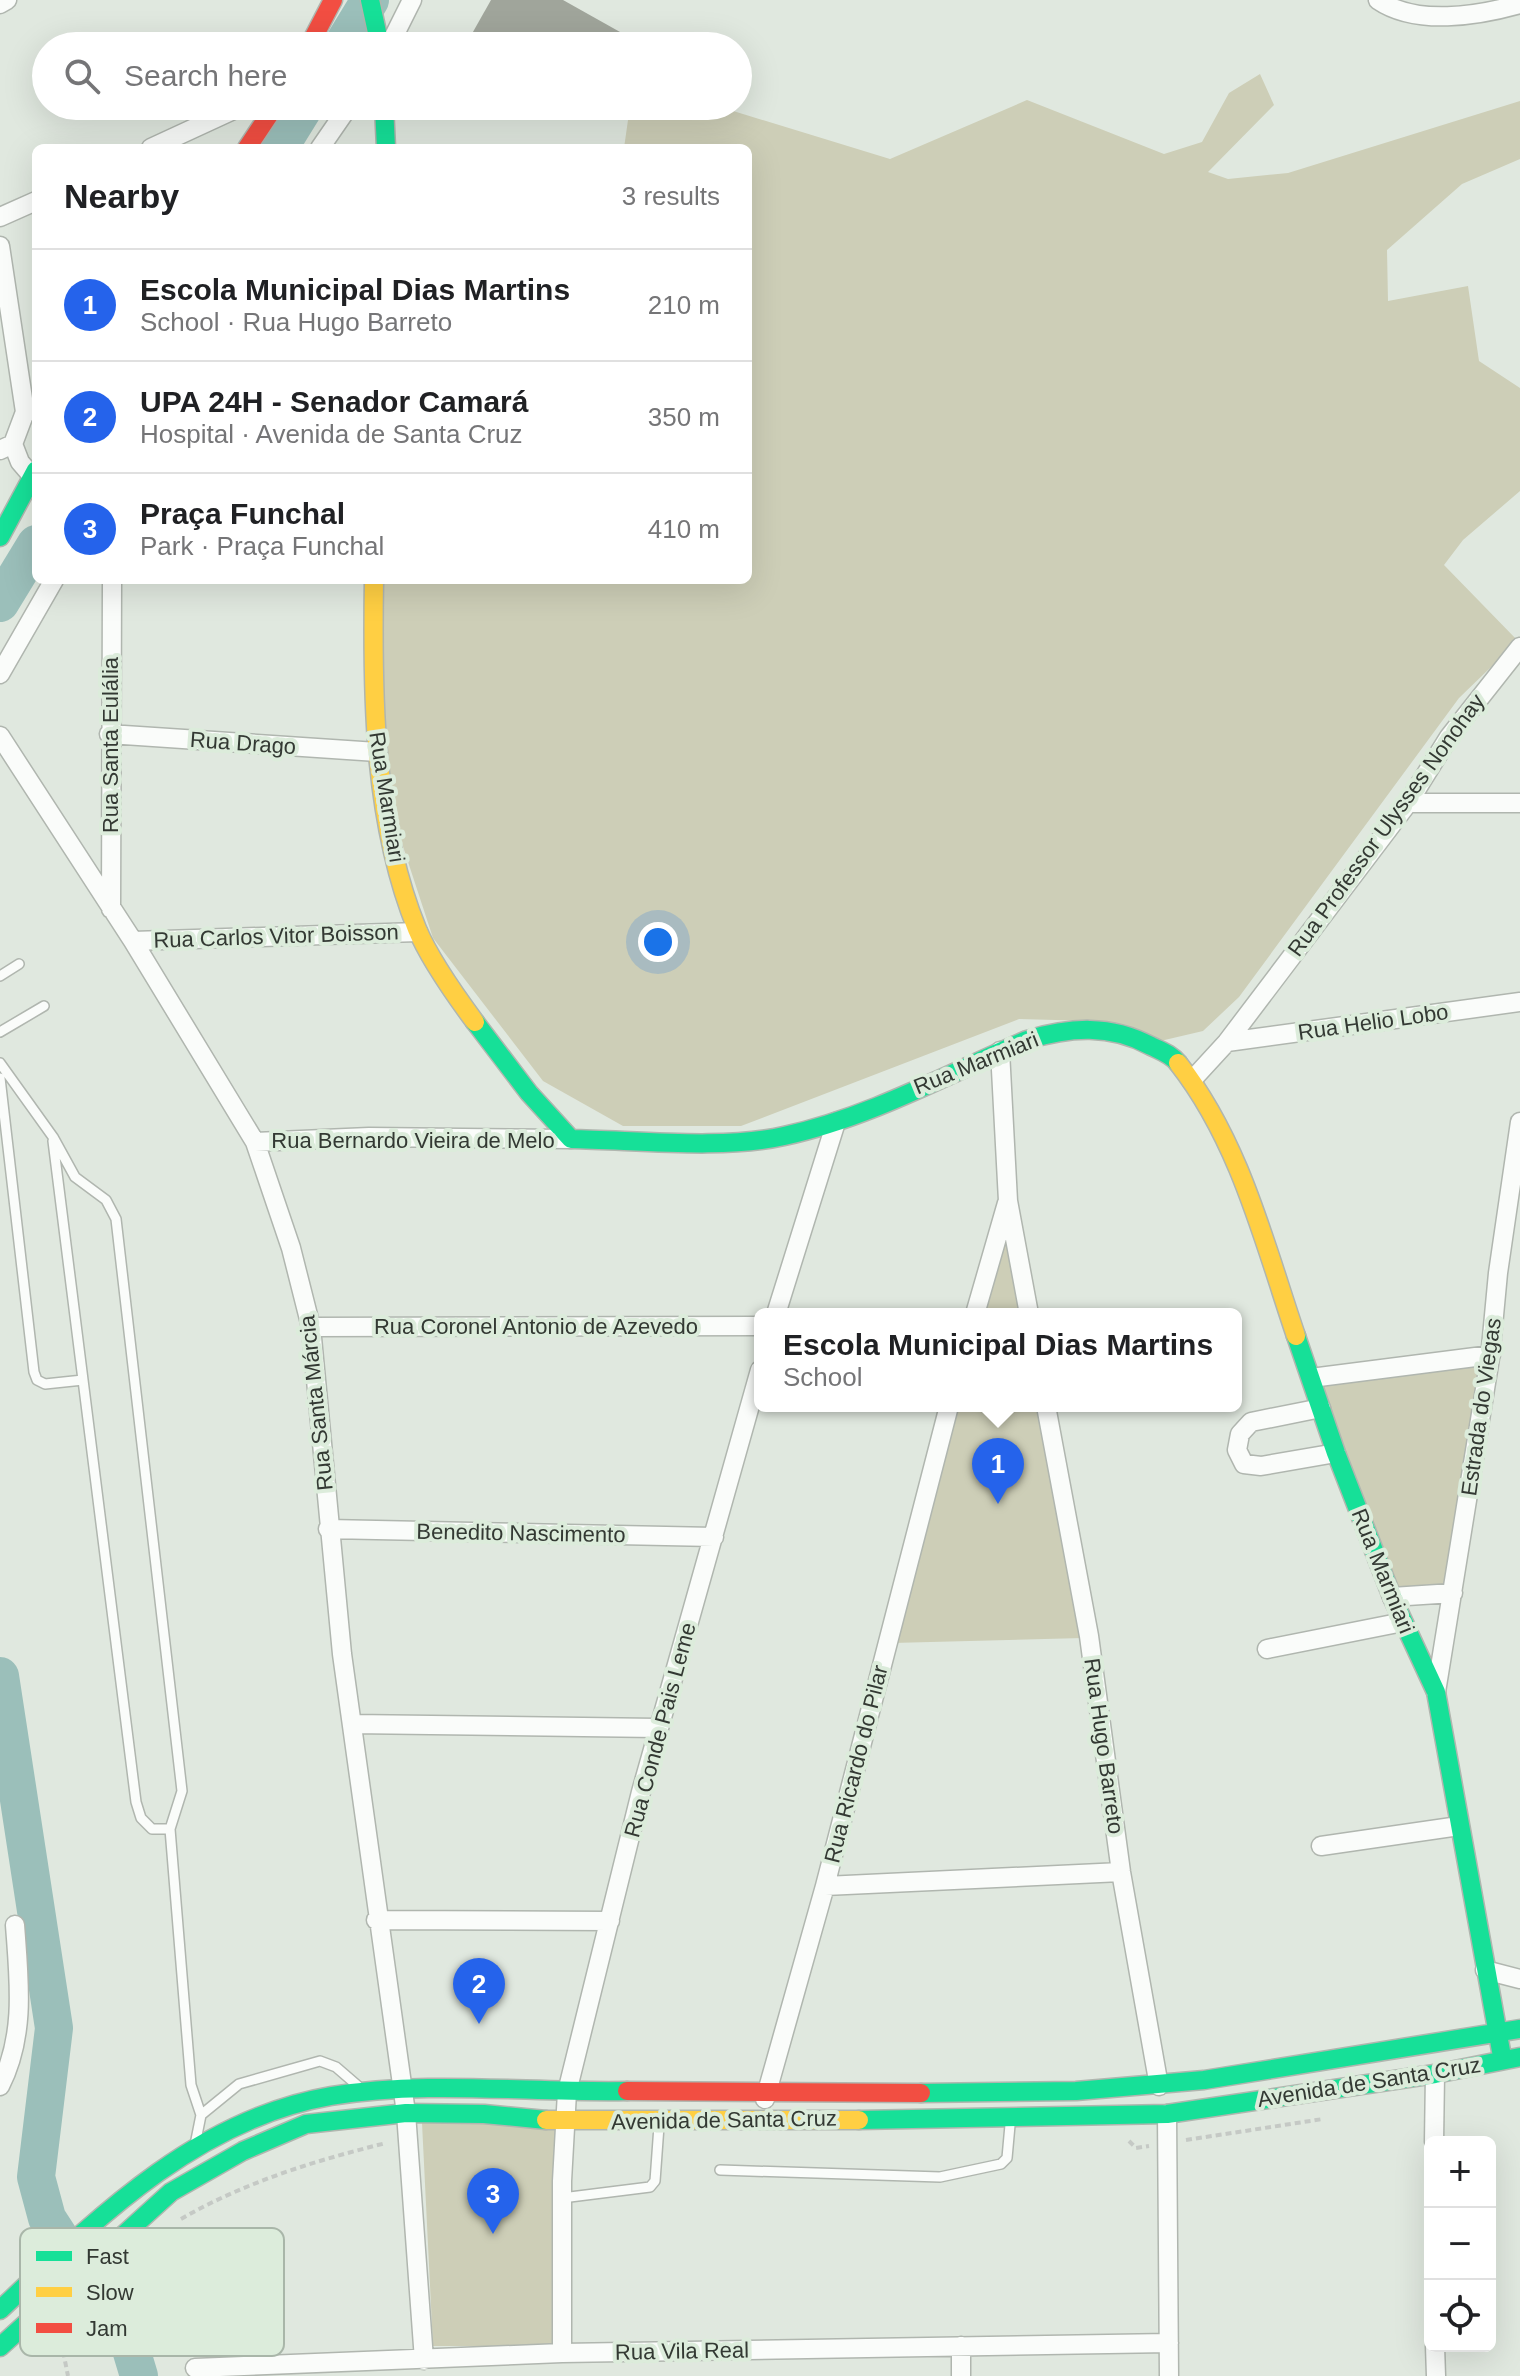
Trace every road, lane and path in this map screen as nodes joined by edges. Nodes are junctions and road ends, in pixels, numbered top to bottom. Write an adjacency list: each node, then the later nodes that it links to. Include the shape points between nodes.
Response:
1 (7, 0): 6 (street)
2 (333, 0): 8 (main road)
3 (370, 0): 9 (main road)
4 (412, 0): 10 (street)
5 (1378, 0): 7 (street, via 1410,14 1459,15)
6 (0, 4)
7 (1520, 4)
8 (316, 32)
9 (377, 32)
10 (396, 32)
11 (212, 120): 15 (street)
12 (266, 120): 16 (main road)
13 (339, 120): 17 (street)
14 (385, 120): 18 (main road)
15 (160, 144)
16 (250, 144)
17 (323, 144)
18 (386, 144)
19 (32, 203): 20 (street)
20 (0, 217)
21 (0, 246): 22 (street)
22 (30, 411): 23 (street)
23 (7, 447): 24 (street)
24 (32, 471)
25 (32, 477): 26 (main road)
26 (0, 537)
27 (52, 584): 31 (street)
28 (112, 584): 32 (street, Rua Santa Eulália)
29 (374, 584): 34 (main road, Rua Marmiari)
30 (1520, 647): 35 (street, Rua Professor Ulysses Nonohay, via 1449,737)
31 (0, 674)
32 (109, 734): 34 (street, Rua Drago); 37 (street, Rua Santa Eulália)
33 (1, 739): 37 (street, Rua Santa Márcia)
34 (377, 752): 38 (main road, Rua Marmiari, via 385,813)
35 (1408, 803): 36 (street); 45 (street, Rua Professor Ulysses Nonohay)
36 (1520, 803)
37 (111, 909): 39 (street, Rua Santa Márcia)
38 (418, 932): 39 (street, Rua Carlos Vitor Boisson); 53 (main road, Rua Marmiari, via 495,1049)
39 (133, 941): 54 (street, Rua Santa Márcia)
40 (19, 964): 41 (lane)
41 (0, 976)
42 (1520, 1002): 45 (street, Rua Helio Lobo)
43 (44, 1006): 44 (lane)
44 (0, 1032)
45 (1227, 1042): 49 (street, Rua Professor Ulysses Nonohay)
46 (1000, 1051): 49 (main road, Rua Marmiari, via 1057,1031 1103,1029 1173,1057); 50 (main road, Rua Marmiari); 55 (street)
47 (0, 1063): 52 (lane)
48 (0, 1078): 63 (lane, via 34,1372 45,1384)
49 (1193, 1079): 62 (main road, Rua Marmiari, via 1241,1174)
50 (836, 1122): 53 (main road, Rua Marmiari, via 749,1141); 56 (street)
51 (1520, 1122): 61 (street, Estrada do Viegas)
52 (53, 1137): 63 (lane); 79 (lane, via 75,1177 106,1200 116,1219 182,1791)
53 (571, 1139): 54 (street, Rua Bernardo Vieira de Melo)
54 (255, 1142): 60 (street, Rua Santa Márcia)
55 (1008, 1201): 57 (street); 58 (street)
56 (778, 1308)
57 (977, 1308)
58 (1028, 1308)
59 (754, 1326): 60 (street, Rua Coronel Antonio de Azevedo)
60 (311, 1327): 69 (street, Rua Santa Márcia)
61 (1491, 1355): 62 (street); 71 (street, Estrada do Viegas)
62 (1311, 1378): 65 (main road, Rua Marmiari)
63 (83, 1380): 79 (lane, via 136,1802 152,1829)
64 (754, 1392): 70 (street, Rua Conde Pais Leme)
65 (1321, 1408): 68 (main road, Rua Marmiari); 68 (street, via 1251,1422 1240,1434 1240,1458 1244,1464 1261,1466)
66 (947, 1412): 82 (street, Rua Ricardo do Pilar)
67 (1047, 1412): 81 (street, Rua Hugo Barreto, via 1089,1636)
68 (1336, 1453): 72 (main road, Rua Marmiari)
69 (328, 1529): 70 (street, Benedito Nascimento); 76 (street, Rua Santa Márcia)
70 (714, 1537): 77 (street, Rua Conde Pais Leme)
71 (1453, 1593): 72 (street); 75 (street, Estrada do Viegas)
72 (1392, 1597): 73 (main road, Rua Marmiari)
73 (1403, 1622): 74 (street); 75 (main road, Rua Marmiari)
74 (1267, 1649)
75 (1436, 1692): 78 (main road, Rua Marmiari)
76 (352, 1724): 77 (street); 83 (street, Rua Santa Márcia)
77 (658, 1728): 84 (street, Rua Conde Pais Leme)
78 (1459, 1826): 80 (street); 86 (main road, Rua Marmiari)
79 (170, 1829): 100 (lane, via 191,2085)
80 (1321, 1846)
81 (1121, 1872): 82 (street); 93 (street, Rua Hugo Barreto)
82 (825, 1886): 94 (street, Rua Ricardo do Pilar)
83 (376, 1920): 84 (street); 95 (street, Rua Santa Márcia)
84 (610, 1921): 96 (street, Rua Conde Pais Leme)
85 (15, 1925): 92 (street, via 19,2029)
86 (1485, 1970): 87 (street); 89 (main road, Rua Marmiari)
87 (1520, 1979)
88 (1520, 2029): 89 (main road, Avenida de Santa Cruz)
89 (1499, 2033): 90 (main road, Rua Marmiari); 93 (main road, Avenida de Santa Cruz)
90 (1512, 2058): 91 (main road, Avenida de Santa Cruz)
91 (1435, 2074): 99 (main road, Avenida de Santa Cruz); 105 (street)
92 (0, 2086)
93 (1159, 2086): 94 (main road, Avenida de Santa Cruz, via 1016,2093)
94 (768, 2090): 96 (main road, Avenida de Santa Cruz); 103 (street, Rua Ricardo do Pilar)
95 (403, 2092): 96 (main road, Avenida de Santa Cruz); 97 (main road, Avenida de Santa Cruz); 98 (street, Rua Santa Márcia)
96 (567, 2092): 104 (street, Rua Conde Pais Leme)
97 (366, 2094): 100 (lane, via 336,2067 320,2061 239,2084); 106 (main road, Avenida de Santa Cruz, via 298,2103)
98 (406, 2113): 104 (main road, Avenida de Santa Cruz); 110 (main road, Avenida de Santa Cruz, via 306,2124 243,2151 171,2192); 121 (street, Rua Santa Márcia)
99 (1167, 2114): 101 (main road, Avenida de Santa Cruz); 114 (street)
100 (201, 2115): 106 (lane)
101 (1010, 2118): 103 (main road, Avenida de Santa Cruz); 107 (lane, via 1007,2158 994,2168 940,2177)
102 (659, 2120): 103 (main road, Avenida de Santa Cruz); 104 (main road, Avenida de Santa Cruz); 108 (lane, via 655,2181 650,2187)
103 (759, 2120)
104 (564, 2122): 108 (street, Rua Conde Pais Leme)
105 (1434, 2136)
106 (195, 2145): 109 (main road, Avenida de Santa Cruz)
107 (720, 2170)
108 (562, 2198): 118 (street, Rua Conde Pais Leme)
109 (91, 2228)
110 (131, 2228)
111 (20, 2291): 112 (main road, Avenida de Santa Cruz)
112 (0, 2310)
113 (20, 2329): 116 (main road, Avenida de Santa Cruz)
114 (1169, 2343): 115 (street, Rua Vila Real); 126 (street)
115 (961, 2346): 118 (street, Rua Vila Real); 125 (street)
116 (0, 2347)
117 (1435, 2352): 127 (street)
118 (562, 2353): 120 (street, Rua Vila Real)
119 (64, 2356): 123 (path)
120 (493, 2356): 121 (street, Rua Vila Real); 124 (street)
121 (424, 2360): 122 (street, Rua Vila Real)
122 (195, 2368)
123 (68, 2376)
124 (493, 2376)
125 (961, 2376)
126 (1169, 2376)
127 (1436, 2376)

